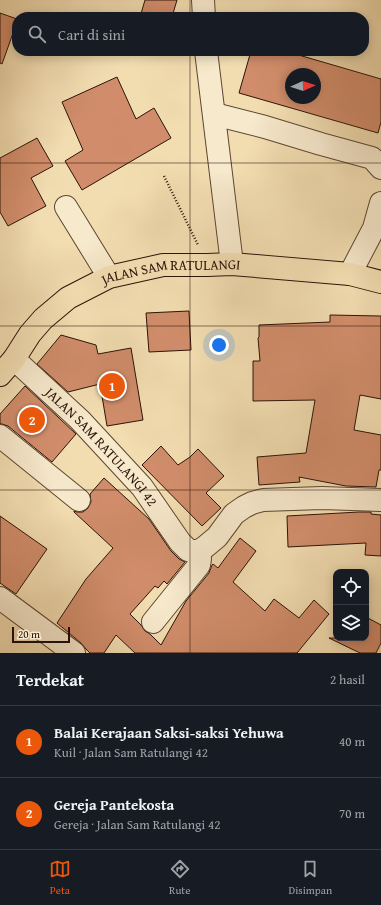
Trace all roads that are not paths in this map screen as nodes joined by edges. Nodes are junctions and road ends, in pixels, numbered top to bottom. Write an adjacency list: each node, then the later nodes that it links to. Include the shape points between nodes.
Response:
1 (203, 0): 2 (street)
2 (204, 12)
3 (207, 56): 4 (street)
4 (214, 114): 5 (street, via 372,158); 9 (street)
5 (381, 168)
6 (381, 203): 8 (street)
7 (66, 207): 11 (street)
8 (377, 229): 10 (street)
9 (232, 264): 10 (highway, JALAN SAM RATULANGI); 11 (highway, JALAN SAM RATULANGI, via 163,265)
10 (350, 274): 12 (highway, JALAN SAM RATULANGI)
11 (109, 277): 13 (highway, JALAN SAM RATULANGI, via 68,298 43,319)
12 (381, 282)
13 (14, 359): 14 (highway, JALAN SAM RATULANGI); 18 (street, JALAN SAM RATULANGI 42, via 80,420 142,487)
14 (0, 376)
15 (0, 436): 16 (street)
16 (79, 500)
17 (381, 500): 18 (street, via 263,500 252,503 234,514 217,537 205,547)
18 (190, 546): 20 (street, via 200,559 199,565)
19 (0, 598): 21 (street)
20 (153, 622)
21 (74, 653)

